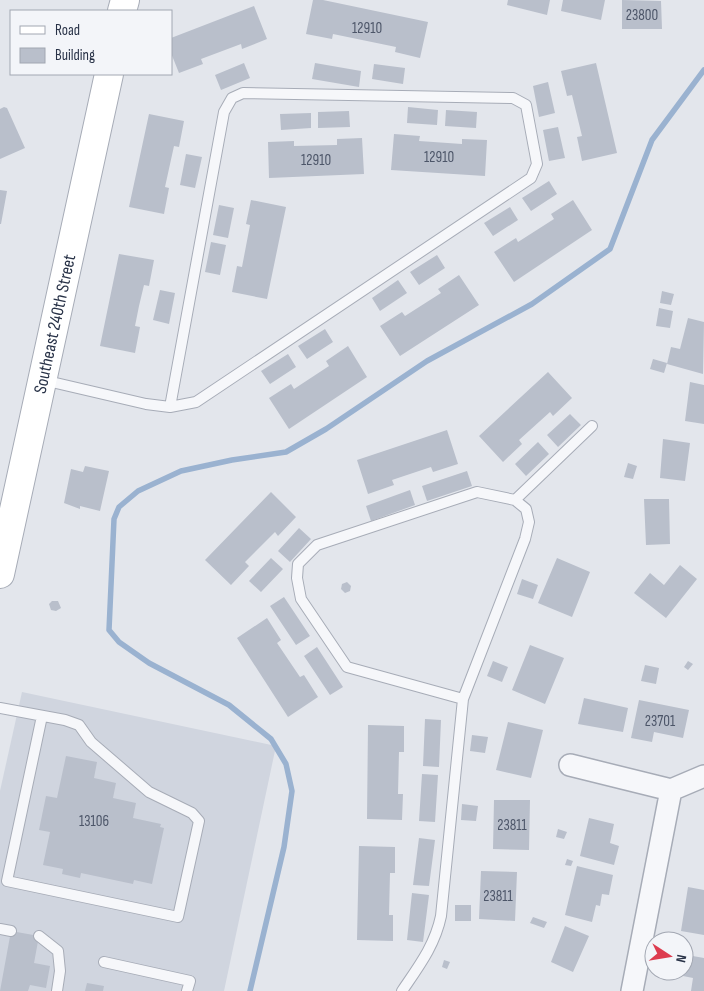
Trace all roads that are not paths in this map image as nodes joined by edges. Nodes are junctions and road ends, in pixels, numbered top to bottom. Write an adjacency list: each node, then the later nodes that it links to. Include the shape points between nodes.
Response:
1 (109, 75): 2 (main road, Southeast 240th Street)
2 (42, 379): 3 (lane, via 146,404); 6 (main road, Southeast 240th Street)
3 (170, 406): 3 (lane, via 196,402 531,178 537,164 526,104 513,98 243,92 232,98 224,112)
4 (592, 426): 5 (lane)
5 (515, 500): 7 (lane, via 526,509 529,522 525,540); 7 (lane, via 477,492 316,545 298,564 296,578 300,599 347,666)
6 (0, 574)
7 (463, 699): 19 (lane, via 437,934)
8 (0, 708): 9 (lane)
9 (42, 716): 9 (lane, via 79,725 91,742 149,792 192,813 199,821 178,917 7,881)
10 (570, 766): 12 (street)
11 (704, 776): 12 (street)
12 (671, 790): 20 (street)
13 (0, 929): 14 (lane)
14 (11, 931)
15 (39, 936): 17 (lane, via 58,951)
16 (104, 962): 18 (lane, via 190,981)
17 (57, 991)
18 (188, 991)
19 (402, 991)
20 (632, 991)

